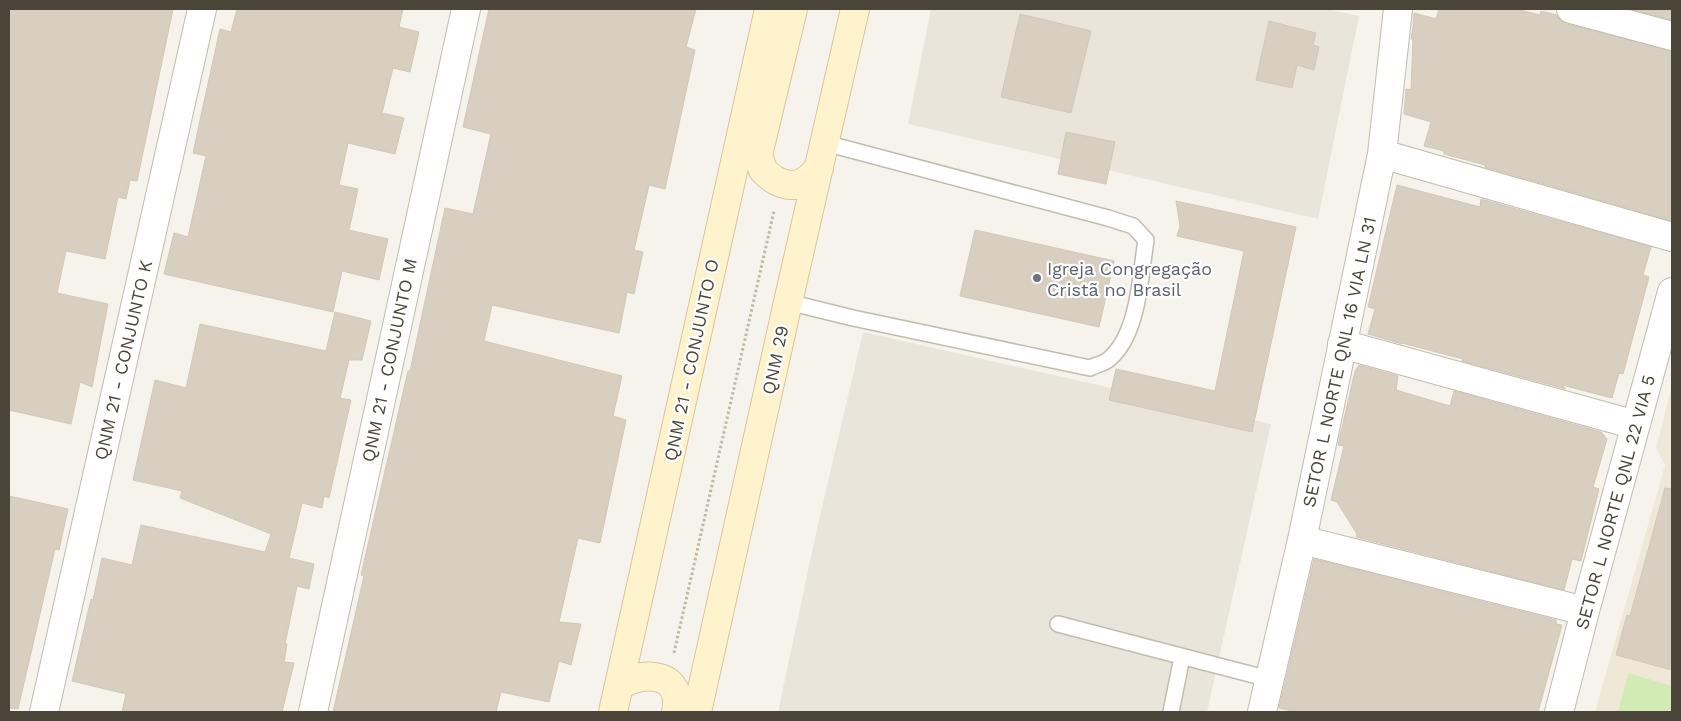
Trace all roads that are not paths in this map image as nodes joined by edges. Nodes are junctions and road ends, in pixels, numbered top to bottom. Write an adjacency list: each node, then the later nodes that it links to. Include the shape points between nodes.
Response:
1 (202, 9): 22 (street, QNM 21 - CONJUNTO K)
2 (466, 9): 23 (street, QNM 21 - CONJUNTO M)
3 (769, 9): 21 (main road, QNM 21 - CONJUNTO O)
4 (793, 9): 10 (main road, via 758,155 764,170 772,178 793,185 810,178)
5 (855, 9): 10 (main road, QNM 29)
6 (1398, 9): 9 (street, SETOR L NORTE QNL 16 VIA LN 31)
7 (1571, 9): 8 (street)
8 (1672, 36)
9 (1382, 154): 11 (street); 14 (street, SETOR L NORTE QNL 16 VIA LN 31)
10 (822, 156): 13 (main road, QNM 29); 13 (lane, via 1099,215 1133,226 1146,240 1133,322 1121,346 1107,361 1090,368)
11 (1672, 237)
12 (1672, 292): 15 (street, SETOR L NORTE QNL 22 VIA 5)
13 (788, 302): 26 (main road, QNM 29)
14 (1342, 344): 15 (street); 16 (street, SETOR L NORTE QNL 16 VIA LN 31)
15 (1636, 425): 17 (street, SETOR L NORTE QNL 22 VIA 5)
16 (1302, 540): 17 (street); 20 (street, SETOR L NORTE QNL 16 VIA LN 31)
17 (1585, 611): 29 (street, SETOR L NORTE QNL 22 VIA 5)
18 (1058, 624): 19 (lane)
19 (1182, 656): 20 (lane); 27 (lane)
20 (1269, 679): 28 (street, SETOR L NORTE QNL 16 VIA LN 31)
21 (620, 685): 24 (main road, QNM 21 - CONJUNTO O); 25 (main road, via 640,676 668,681 676,691)
22 (44, 712)
23 (313, 712)
24 (613, 712)
25 (676, 712)
26 (697, 712)
27 (1171, 712)
28 (1262, 712)
29 (1559, 712)

